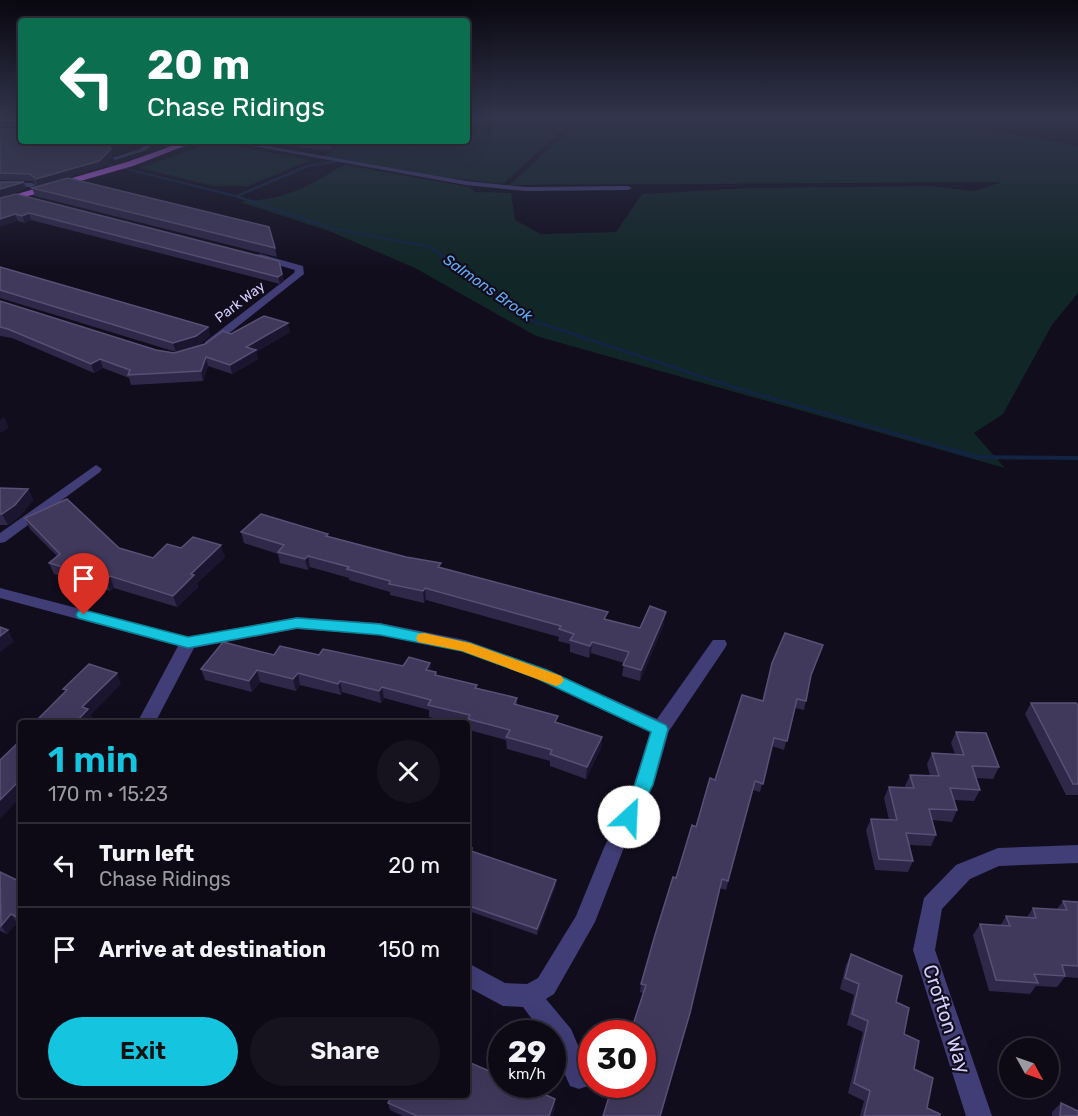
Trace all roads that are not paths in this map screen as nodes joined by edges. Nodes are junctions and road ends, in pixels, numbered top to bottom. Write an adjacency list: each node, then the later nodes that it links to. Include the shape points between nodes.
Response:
1 (114, 169): 6 (main road)
2 (389, 169): 5 (lane, via 526,189)
3 (0, 184): 4 (street)
4 (32, 185)
5 (628, 188)
6 (19, 196): 7 (main road); 8 (street)
7 (0, 202)
8 (39, 202)
9 (245, 253): 10 (street, Park Way, via 300,268 296,279)
10 (203, 349)
11 (96, 469): 12 (lane)
12 (0, 539)
13 (0, 592): 14 (street)
14 (188, 643): 16 (street); 17 (street, via 297,623 380,629 465,646 553,679)
15 (719, 644): 17 (street)
16 (148, 720)
17 (660, 729): 20 (street, via 644,784 584,922 546,986)
18 (1078, 854): 22 (street, Crofton Way, via 998,857 963,872 932,905 924,950)
19 (470, 976): 20 (street, via 503,994)
20 (529, 996): 21 (street, via 562,1038)
21 (578, 1075)
22 (978, 1116)

